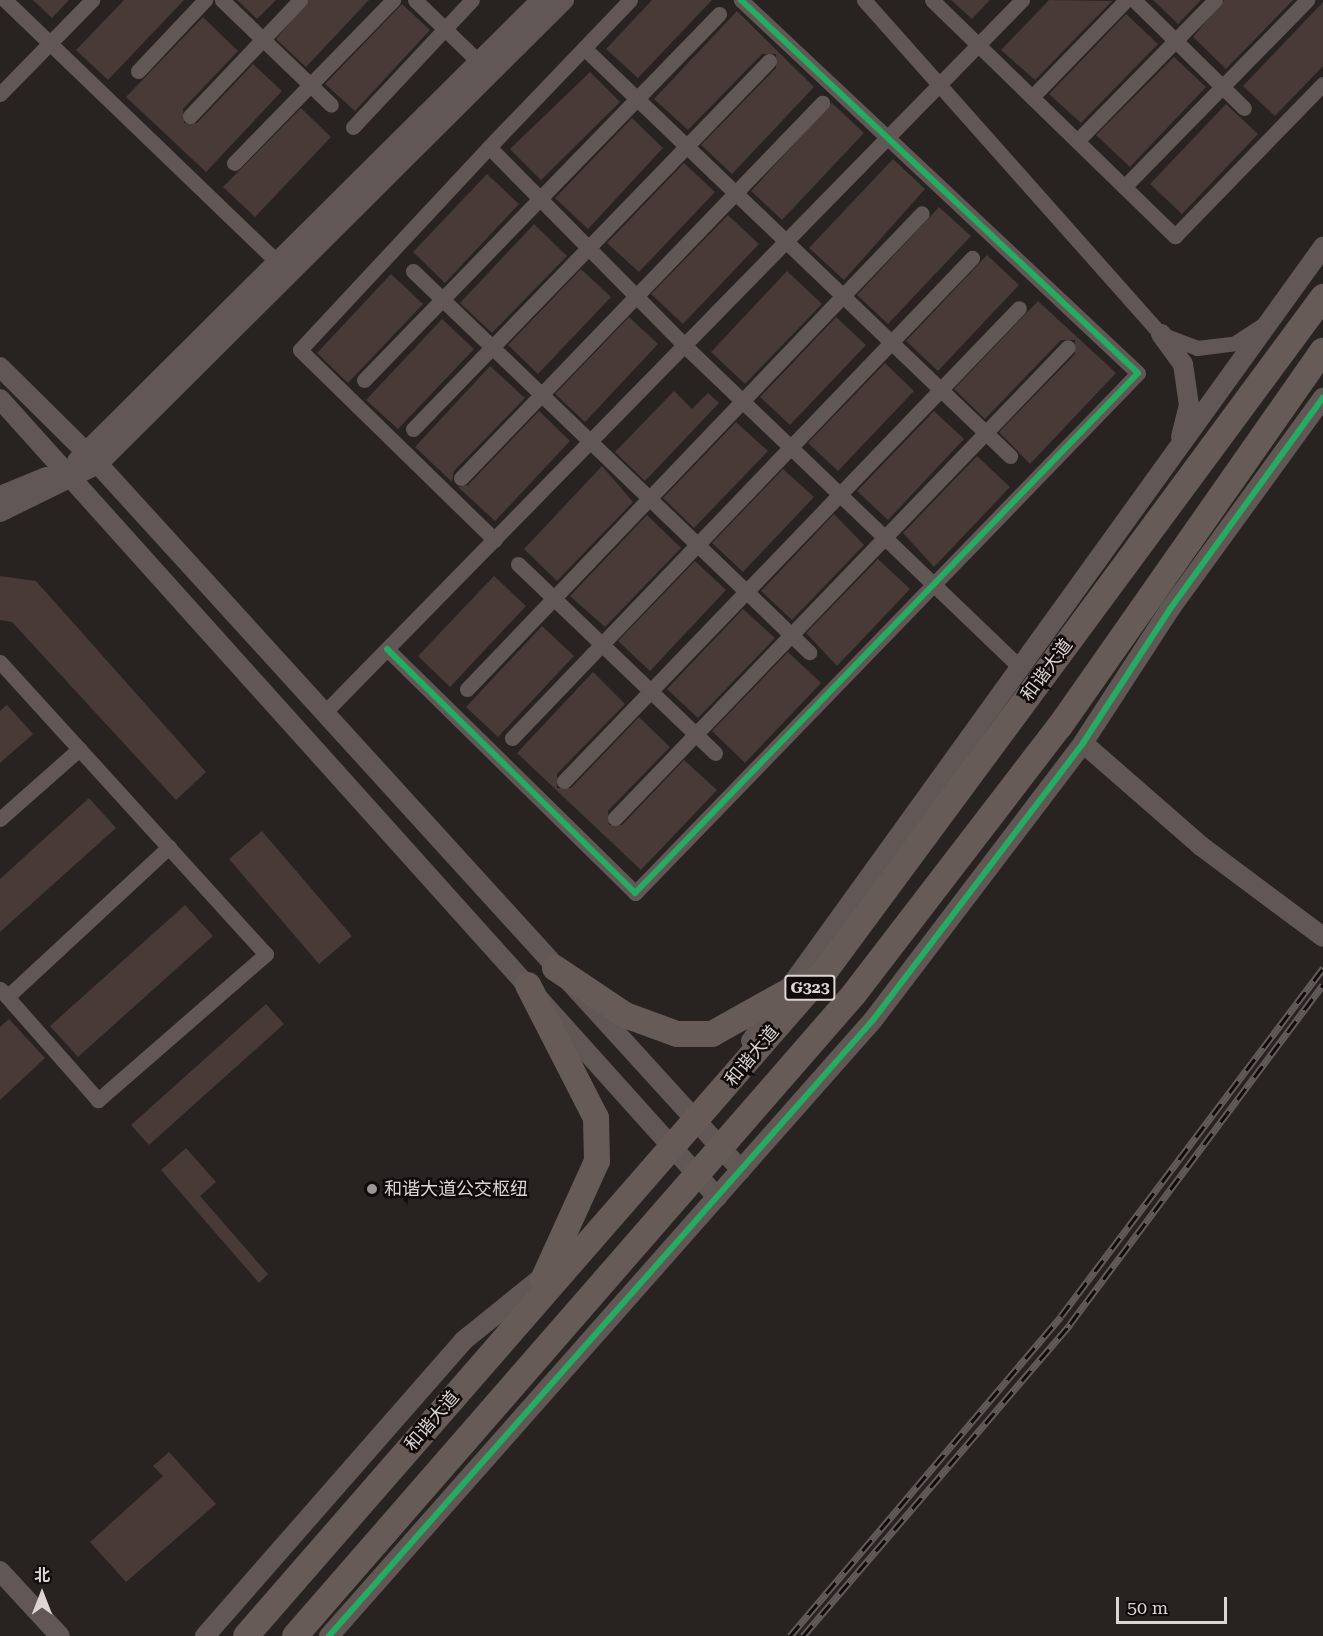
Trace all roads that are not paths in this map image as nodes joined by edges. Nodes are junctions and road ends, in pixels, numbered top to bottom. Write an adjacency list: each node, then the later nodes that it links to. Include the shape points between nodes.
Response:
1 (5, 0): 24 (street)
2 (92, 0): 24 (street)
3 (205, 0): 29 (street)
4 (222, 0): 22 (street)
5 (300, 0): 22 (street)
6 (393, 0): 31 (street)
7 (415, 0): 21 (street)
8 (472, 0): 21 (street)
9 (541, 0): 28 (street)
10 (564, 0): 82 (street)
11 (630, 0): 26 (street)
12 (741, 0): 42 (street)
13 (864, 0): 32 (street)
14 (932, 0): 25 (street)
15 (1022, 0): 25 (street)
16 (1126, 0): 35 (street)
17 (1134, 0): 23 (street)
18 (1215, 0): 23 (street)
19 (1307, 0): 33 (street)
20 (719, 14): 36 (street)
21 (445, 29): 28 (street); 41 (street)
22 (263, 39): 31 (street); 40 (street)
23 (1175, 40): 33 (street); 43 (street)
24 (51, 44): 34 (street); 55 (street)
25 (978, 45): 32 (street); 35 (street)
26 (584, 48): 36 (street); 45 (street)
27 (769, 61): 44 (street)
28 (480, 63): 55 (street)
29 (138, 71)
30 (1323, 84): 47 (street, via 1175,236)
31 (310, 85): 38 (street); 46 (street)
32 (940, 85): 42 (street); 63 (street)
33 (1222, 87): 39 (street); 47 (street)
34 (0, 94)
35 (1032, 97): 43 (street)
36 (637, 98): 44 (street); 49 (street)
37 (822, 103): 48 (street)
38 (331, 105)
39 (1244, 108)
40 (190, 116)
41 (353, 127)
42 (888, 139): 51 (street); 93 (street, via 1138,373)
43 (1077, 141): 47 (street)
44 (687, 146): 48 (street); 53 (street)
45 (489, 147): 49 (street); 90 (street, via 300,350)
46 (234, 163)
47 (1124, 187)
48 (736, 192): 51 (street); 58 (street)
49 (540, 199): 53 (street); 60 (street)
50 (922, 213): 57 (street)
51 (788, 242): 57 (street); 65 (street)
52 (1323, 247): 62 (street)
53 (589, 248): 58 (street); 67 (street)
54 (972, 258): 64 (street)
55 (279, 264): 82 (street)
56 (413, 271): 60 (street)
57 (843, 295): 64 (street); 75 (street)
58 (636, 296): 65 (street); 72 (street)
59 (1323, 297): 116 (highway, 和谐大道 / G323)
60 (442, 300): 67 (street); 70 (street)
61 (1019, 308): 71 (street)
62 (1265, 324): 63 (street, via 1235,343 1197,348); 80 (street)
63 (1161, 334): 80 (street, via 1184,364 1190,405)
64 (891, 342): 71 (street); 79 (street)
65 (686, 347): 75 (street); 78 (street)
66 (1068, 347): 77 (street)
67 (492, 348): 72 (street); 76 (street)
68 (1323, 351): 122 (highway, 和谐大道 / G323, via 1060,726 854,994)
69 (0, 367): 82 (street)
70 (364, 380)
71 (941, 389): 77 (street); 85 (street)
72 (541, 395): 78 (street); 84 (street)
73 (1323, 398): 107 (street, via 1170,609)
74 (0, 399): 83 (street)
75 (742, 401): 79 (street); 87 (street)
76 (413, 429)
77 (986, 432): 81 (street); 89 (street)
78 (591, 442): 87 (street); 90 (street)
79 (790, 447): 85 (street); 91 (street)
80 (1178, 450): 101 (street)
81 (1010, 456)
82 (93, 459): 83 (street); 104 (street)
83 (71, 474): 86 (street); 88 (street); 117 (street)
84 (461, 478)
85 (840, 494): 89 (street); 94 (street)
86 (0, 496)
87 (649, 498): 91 (street); 95 (street)
88 (0, 512)
89 (885, 537): 93 (street); 96 (street)
90 (495, 540): 98 (street)
91 (697, 544): 94 (street); 97 (street)
92 (518, 564): 95 (street)
93 (934, 584): 98 (street, via 635,893); 101 (street)
94 (746, 592): 96 (street); 103 (street)
95 (554, 598): 97 (street); 102 (street)
96 (791, 635): 99 (street); 105 (street)
97 (602, 644): 103 (street); 106 (street)
98 (387, 649): 104 (street)
99 (809, 652)
100 (0, 662): 108 (street)
101 (1020, 667): 119 (street)
102 (467, 688)
103 (650, 691): 105 (street); 110 (street)
104 (324, 713): 115 (street)
105 (695, 734): 109 (street); 111 (street)
106 (512, 738)
107 (1083, 743): 114 (street, via 1201,846); 123 (street, via 873,1020)
108 (79, 749): 112 (street); 113 (street)
109 (715, 753)
110 (564, 782)
111 (615, 818)
112 (0, 819)
113 (169, 847): 118 (street); 118 (street, via 266,954 98,1100)
114 (1323, 937)
115 (555, 968): 119 (highway, via 625,1015 677,1034 712,1034); 120 (street)
116 (826, 970): 119 (highway); 120 (highway, 和谐大道 / G323)
117 (528, 985): 121 (street); 126 (highway, via 596,1118 597,1161)
118 (4, 993)
119 (782, 996): 120 (street)
120 (695, 1123): 121 (highway, 和谐大道 / G323); 122 (street)
121 (673, 1147): 124 (street); 126 (street); 127 (highway, 和谐大道 / G323)
122 (720, 1149): 123 (street); 124 (highway, 和谐大道 / G323)
123 (741, 1170): 125 (street)
124 (698, 1175): 125 (street); 132 (highway, 和谐大道 / G323)
125 (717, 1197): 133 (street)
126 (545, 1276): 127 (highway); 130 (street, via 463,1341)
127 (526, 1314): 131 (highway, 和谐大道 / G323)
128 (0, 1571): 129 (street)
129 (60, 1636)
130 (205, 1636)
131 (246, 1636)
132 (295, 1636)
133 (329, 1636)

